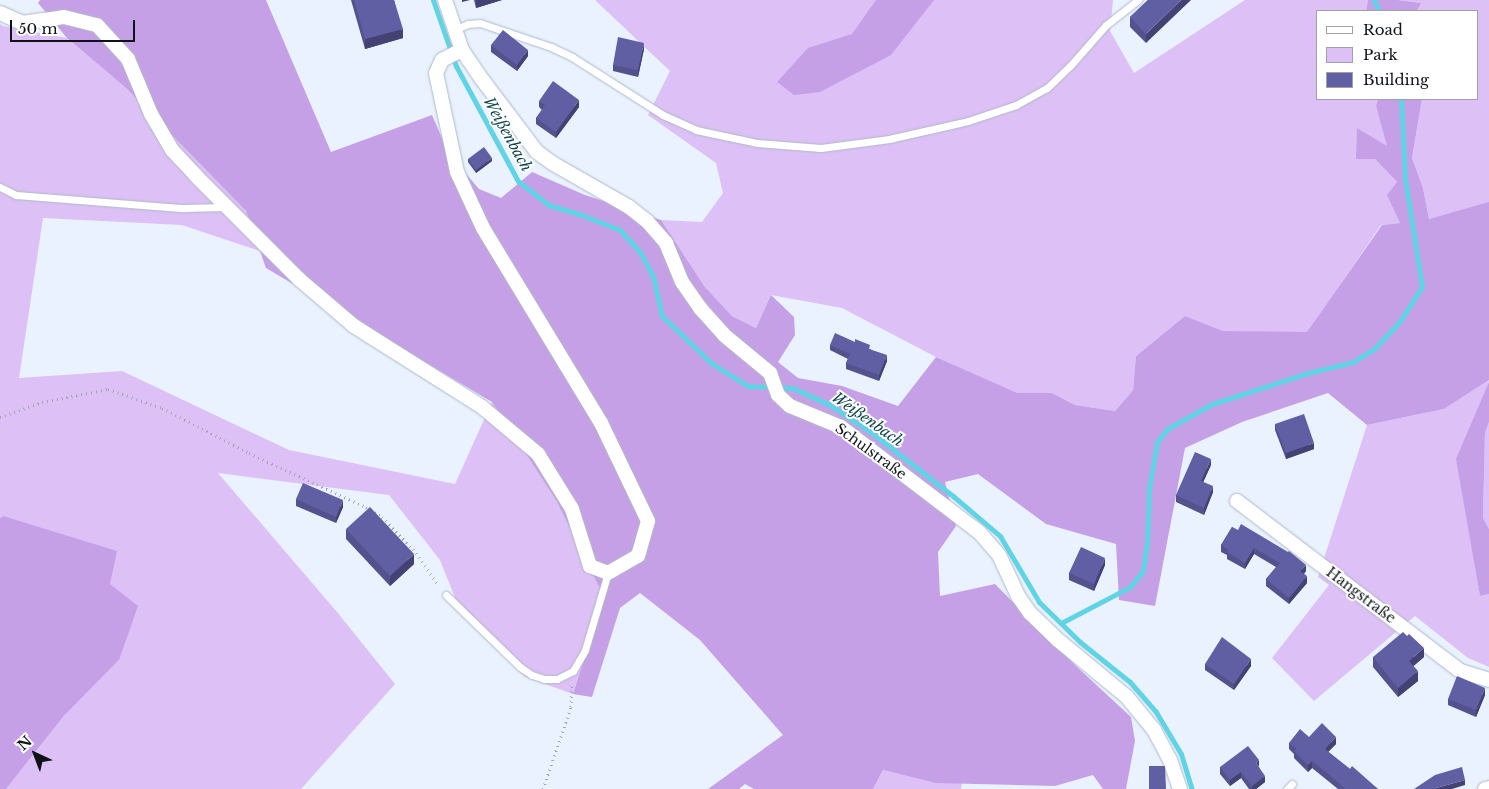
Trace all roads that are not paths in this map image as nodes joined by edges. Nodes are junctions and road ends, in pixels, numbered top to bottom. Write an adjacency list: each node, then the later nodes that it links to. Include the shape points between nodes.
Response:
1 (445, 0): 4 (street, Schulstraße)
2 (1138, 0): 4 (lane, via 1106,26 1047,88 1016,105 968,121 889,139 821,148 757,143 696,130 663,115 551,47 480,23)
3 (0, 13): 7 (street, via 22,23 64,17 97,25 128,59 150,114 172,150)
4 (456, 30): 5 (street, Schulstraße)
5 (460, 51): 9 (street, via 442,60 436,72 457,172 483,228 601,423 648,521 638,556); 13 (street, Schulstraße, via 537,152 647,221 666,243 682,282 700,308 724,335 770,373 778,395 790,406 841,427 979,532 999,555 1018,596 1030,613 1127,697 1154,730 1170,760)
6 (0, 187): 7 (lane, via 26,196 183,208)
7 (226, 206): 9 (street, via 299,278 354,326 482,407 538,454 572,509 590,566)
8 (1237, 501): 11 (street, Hangstraße, via 1460,671)
9 (608, 573): 10 (lane, via 585,650 573,670 557,679 544,679 520,667)
10 (446, 595)
11 (1489, 680)
12 (1489, 788): 14 (street)
13 (1180, 789)
14 (1486, 789)

